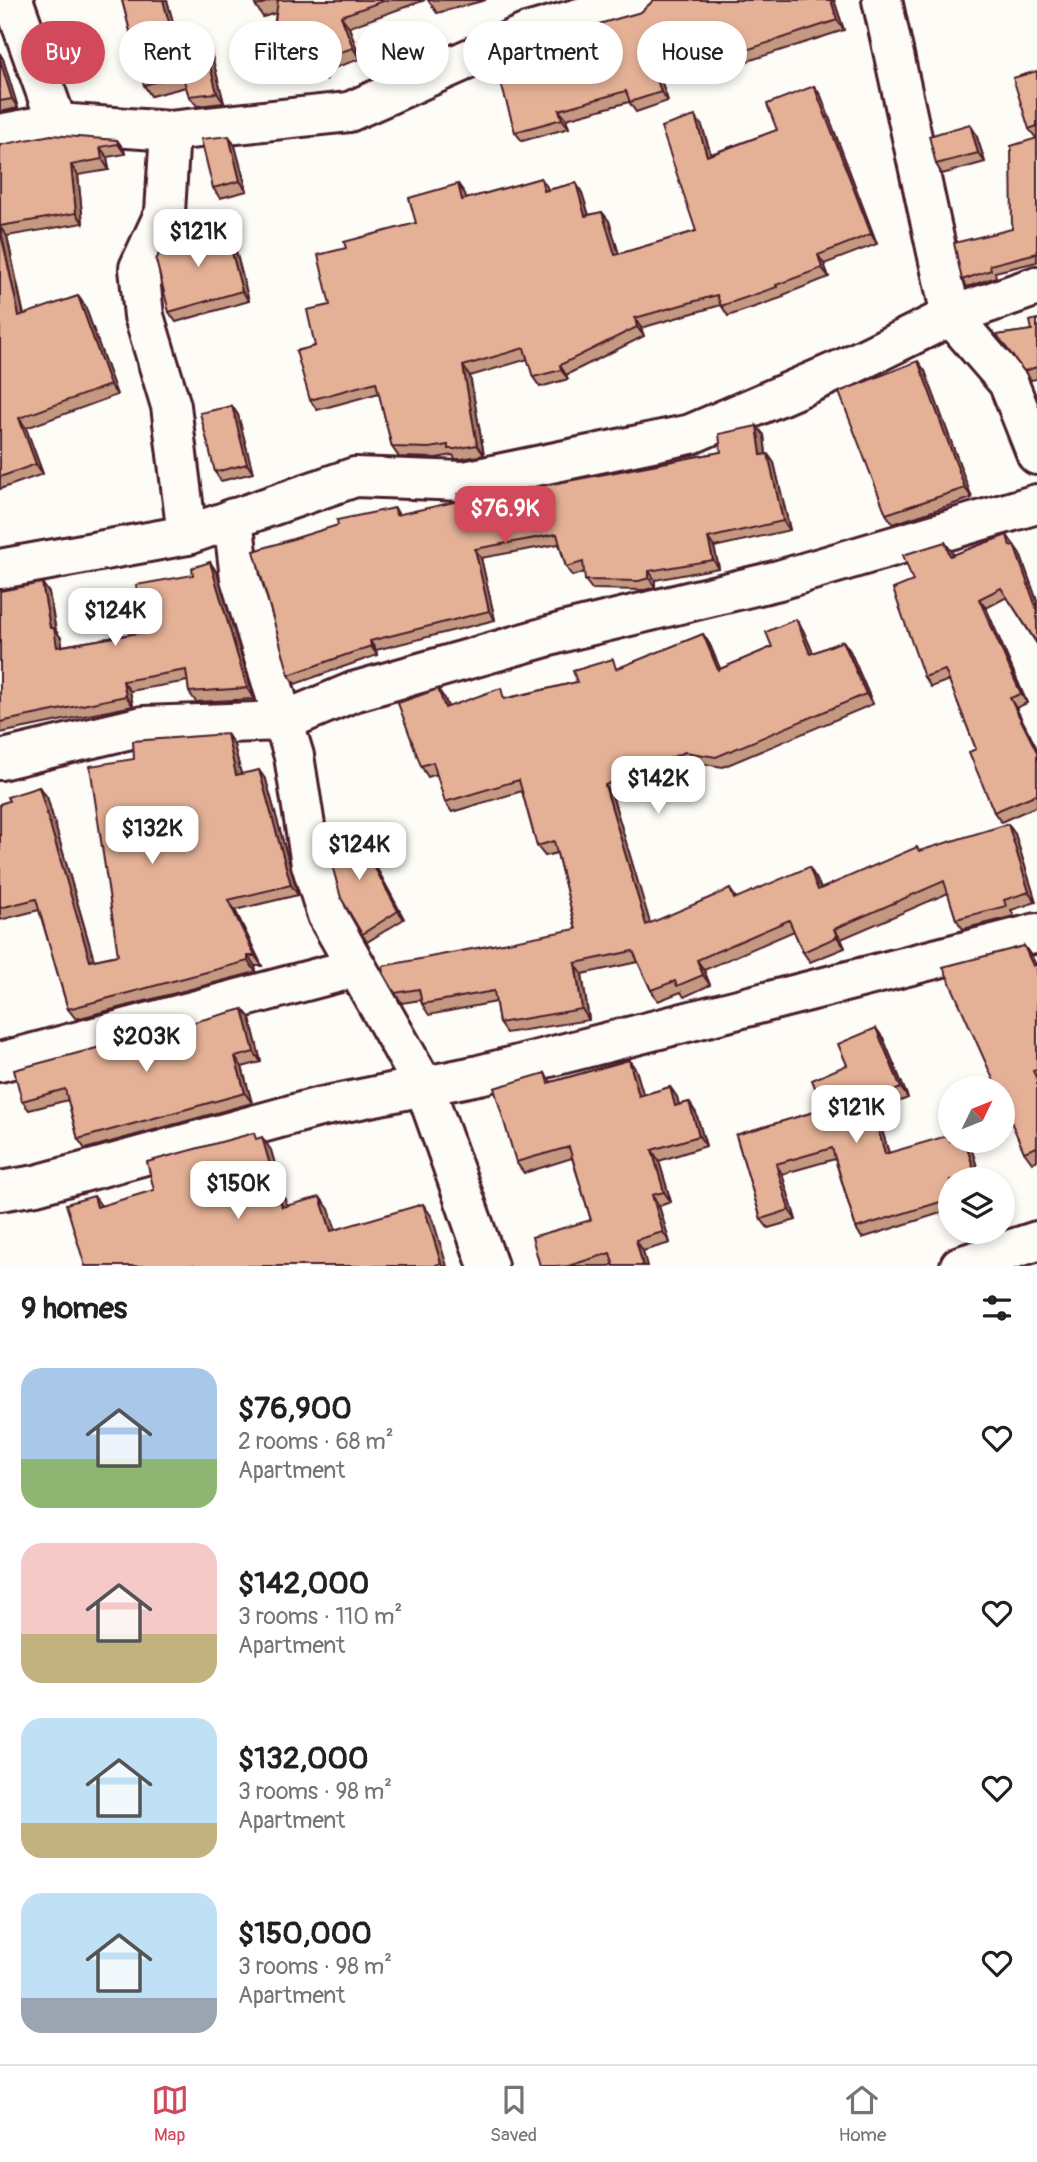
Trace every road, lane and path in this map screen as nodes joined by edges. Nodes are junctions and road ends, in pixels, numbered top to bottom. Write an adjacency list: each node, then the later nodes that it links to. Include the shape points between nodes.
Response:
1 (13, 0): 4 (street)
2 (642, 0): 5 (street, via 527,33 349,112)
3 (882, 0): 8 (street)
4 (57, 123): 5 (street); 6 (street)
5 (170, 131): 12 (street, via 165,212 139,268 144,316 171,406)
6 (0, 134)
7 (1037, 286): 8 (street)
8 (951, 316): 9 (street, via 1008,382); 11 (street, via 847,368 691,434 464,481 355,477)
9 (1037, 455)
10 (1037, 503): 14 (street, via 779,580 567,631 353,692)
11 (233, 518): 12 (street); 14 (street, via 240,578)
12 (187, 535): 13 (street)
13 (0, 569)
14 (284, 721): 15 (street, via 143,726); 17 (street, via 294,756 310,864 327,915)
15 (0, 760)
16 (1037, 933): 19 (street)
17 (355, 968): 18 (street); 19 (street)
18 (0, 1062)
19 (425, 1088): 20 (street, via 316,1108); 22 (street)
20 (0, 1191)
21 (1037, 1241): 23 (street)
22 (488, 1266)
23 (960, 1266)

